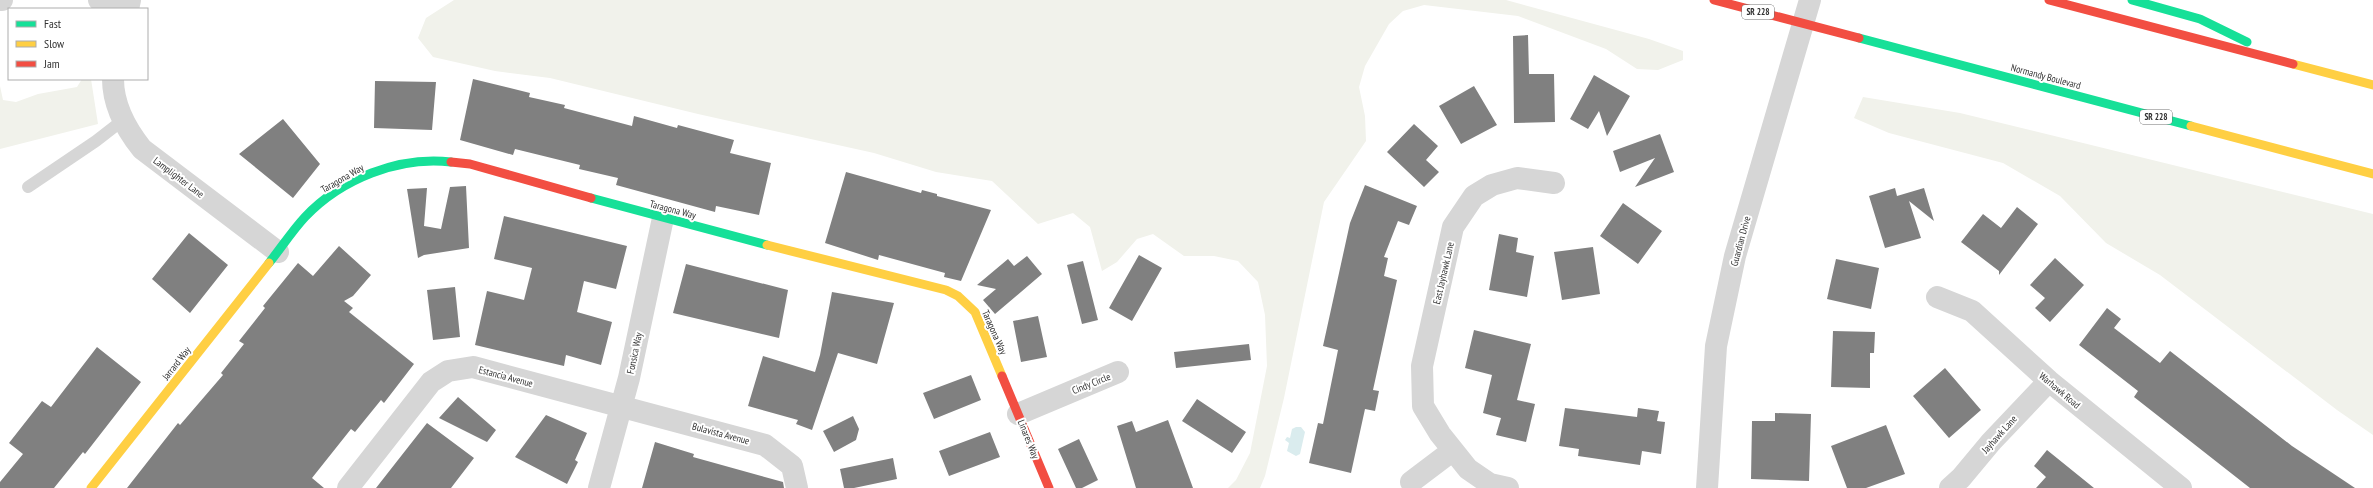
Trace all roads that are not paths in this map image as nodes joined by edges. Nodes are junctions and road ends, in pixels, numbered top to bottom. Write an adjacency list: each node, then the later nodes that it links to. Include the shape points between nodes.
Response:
1 (99, 0): 6 (street)
2 (1714, 0): 7 (street, Normandy Boulevard / SR 228)
3 (1810, 0): 7 (street, Guardian Drive)
4 (2049, 0): 8 (street)
5 (2132, 0): 8 (street, via 2200,19)
6 (111, 8)
7 (1803, 23): 12 (street, Normandy Boulevard / SR 228); 31 (street, Guardian Drive, via 1735,256 1716,346)
8 (2297, 65): 10 (street)
9 (114, 80): 11 (street, Lamplighter Lane, via 117,107)
10 (2373, 85)
11 (124, 120): 14 (lane); 16 (street, Lamplighter Lane, via 130,135 142,149)
12 (2373, 174)
13 (1554, 183): 23 (street, East Jayhawk Lane, via 1517,178 1492,185 1474,196 1453,228 1422,366 1423,406)
14 (28, 187)
15 (663, 218): 16 (street, Taragona Way, via 470,164 445,160 413,161 366,175 334,193 305,218); 21 (street, Fonsica Way); 22 (street, Taragona Way, via 946,290 958,296 975,312)
16 (278, 252): 25 (street, Jarrard Way)
17 (1937, 297): 19 (street, Warhawk Road, via 1972,312)
18 (1118, 372): 20 (street, Cindy Circle)
19 (2049, 381): 32 (street, Jayhawk Lane); 33 (street, Warhawk Road)
20 (1064, 394): 22 (street, Linares Way)
21 (621, 406): 26 (street, Estancia Avenue, via 473,367 448,371 431,382); 27 (street, Fonsica Way); 28 (street, Bulavista Avenue, via 765,445 792,466)
22 (1018, 414): 29 (street, Linares Way)
23 (1446, 443): 24 (street); 30 (street, via 1468,469 1490,484)
24 (1411, 482)
25 (91, 488)
26 (348, 488)
27 (599, 488)
28 (797, 488)
29 (1049, 488)
30 (1508, 488)
31 (1707, 488)
32 (1950, 488)
33 (2181, 488)

